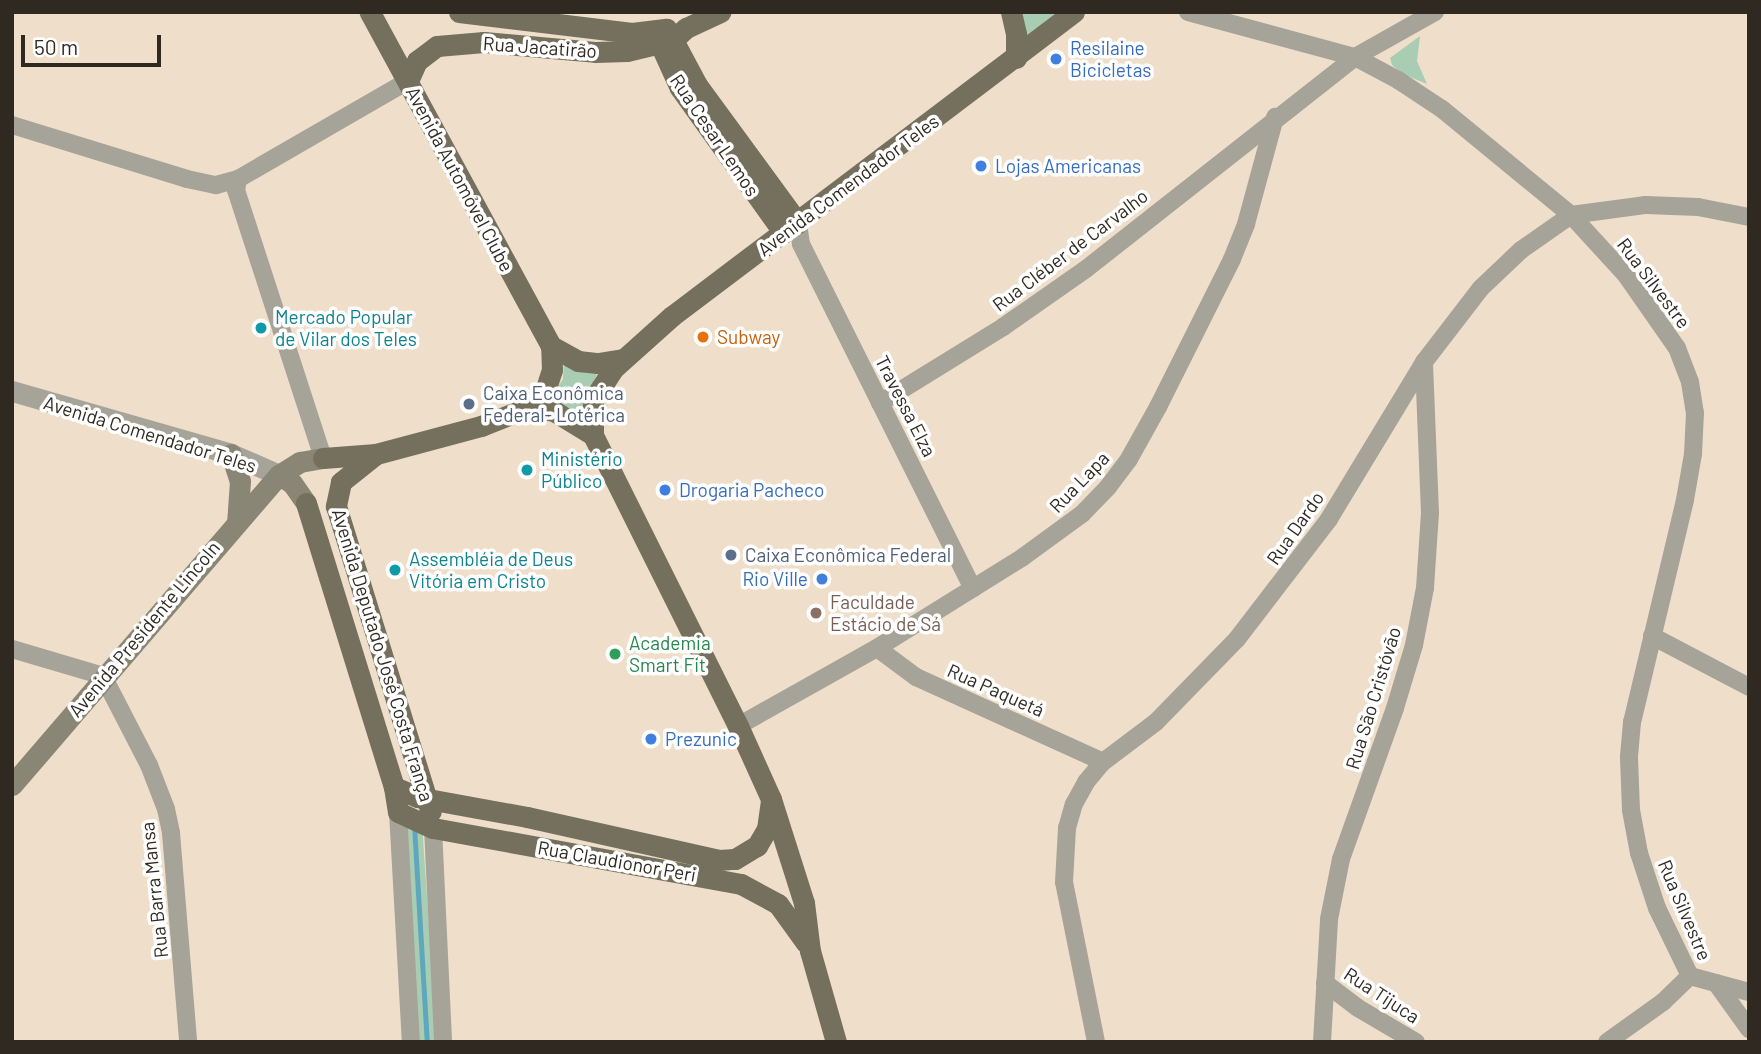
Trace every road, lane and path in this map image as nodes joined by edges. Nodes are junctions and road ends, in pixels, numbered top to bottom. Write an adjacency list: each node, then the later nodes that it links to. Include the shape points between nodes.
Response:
1 (370, 12): 12 (main road, Avenida Automóvel Clube)
2 (456, 12): 8 (main road, Rua Jacatirão); 9 (main road)
3 (721, 12): 8 (main road, Rua Jacatirão)
4 (1010, 12): 11 (main road, via 1017,34)
5 (1074, 12): 11 (main road, Avenida Comendador Teles)
6 (1188, 12): 10 (street, Rua Silvestre)
7 (1435, 12): 10 (street, Rua Cléber de Carvalho)
8 (668, 35): 9 (main road, Rua Jacatirão, via 606,52); 18 (main road, Rua Cesar Lemos)
9 (458, 42): 12 (main road, Rua Jacatirão, via 426,51)
10 (1355, 57): 13 (street, Rua Cléber de Carvalho); 16 (street, Rua Silvestre, via 1442,109)
11 (1016, 58): 18 (main road, Avenida Comendador Teles)
12 (408, 82): 15 (street); 19 (main road, Avenida Automóvel Clube)
13 (1275, 117): 23 (street, Rua Cléber de Carvalho, via 1086,269); 31 (street, Rua Lapa, via 1232,259 1129,459 1082,514)
14 (12, 125): 15 (street, via 205,184)
15 (238, 178): 28 (street, via 236,190)
16 (1571, 215): 17 (street, Rua Dardo, via 1646,205 1698,207); 21 (street, Rua Dardo, via 1521,250 1481,288); 32 (street, Rua Silvestre, via 1655,313 1677,348 1690,382 1695,413 1693,454)
17 (1749, 217)
18 (794, 233): 20 (main road, Avenida Comendador Teles, via 672,316); 23 (street, Travessa Elza)
19 (551, 346): 20 (main road, via 578,361); 24 (main road, via 550,380)
20 (623, 359): 25 (main road, Avenida Comendador Teles, via 593,400)
21 (1424, 362): 38 (street, Rua Dardo, via 1329,519 1279,588 1191,688); 47 (street, Rua São Cristóvão, via 1430,513 1425,588 1395,708 1341,859 1329,919)
22 (12, 391): 26 (street, Avenida Comendador Teles)
23 (880, 403): 31 (street, Travessa Elza)
24 (529, 407): 25 (main road, via 554,411); 27 (main road, Avenida Comendador Teles, via 452,435)
25 (593, 435): 37 (main road)
26 (231, 454): 29 (street, Avenida Comendador Teles); 30 (main road, via 240,481)
27 (376, 454): 28 (main road, Avenida Comendador Teles); 42 (main road, Avenida Deputado José Costa França, via 341,482 336,506)
28 (323, 458): 29 (main road, Avenida Comendador Teles, via 300,462)
29 (279, 475): 30 (main road, Avenida Presidente Lincoln); 40 (main road, Avenida Deputado José Costa França, via 292,482 306,503)
30 (237, 520): 35 (main road, Avenida Presidente Lincoln)
31 (973, 589): 33 (street, Rua Lapa)
32 (1652, 636): 36 (street); 46 (street, Rua Silvestre, via 1632,722 1631,810 1657,908)
33 (877, 648): 37 (street, Rua Lapa); 38 (street, Rua Paquetá, via 916,677)
34 (12, 649): 35 (street)
35 (103, 676): 39 (main road, Avenida Presidente Lincoln); 52 (street, Rua Barra Mansa, via 166,809)
36 (1749, 687)
37 (738, 726): 41 (main road)
38 (1103, 762): 55 (street, Rua Dardo, via 1074,804 1064,855 1064,883)
39 (12, 785)
40 (394, 787): 42 (main road, Rua Claudionor Peri); 43 (main road, Avenida Deputado José Costa França)
41 (771, 799): 42 (main road, Rua Claudionor Peri, via 767,829 757,846 735,859 719,860); 45 (main road, via 804,903)
42 (430, 800): 44 (main road, Avenida Deputado José Costa França)
43 (397, 811): 44 (main road, Rua Claudionor Peri); 53 (street, Avenida Deputado José Costa França)
44 (433, 828): 45 (main road, Rua Claudionor Peri, via 741,884 778,904); 54 (street, Avenida Deputado José Costa França)
45 (810, 951): 51 (main road)
46 (1690, 976): 48 (street); 58 (street, via 1663,1002)
47 (1325, 983): 56 (street, Rua São Cristóvão); 57 (street, Rua Tijuca, via 1357,1009)
48 (1716, 983): 49 (street); 50 (street, Rua Silvestre)
49 (1749, 992)
50 (1749, 1029)
51 (834, 1041)
52 (188, 1042)
53 (411, 1042)
54 (443, 1042)
55 (1096, 1042)
56 (1322, 1042)
57 (1416, 1042)
58 (1606, 1042)

